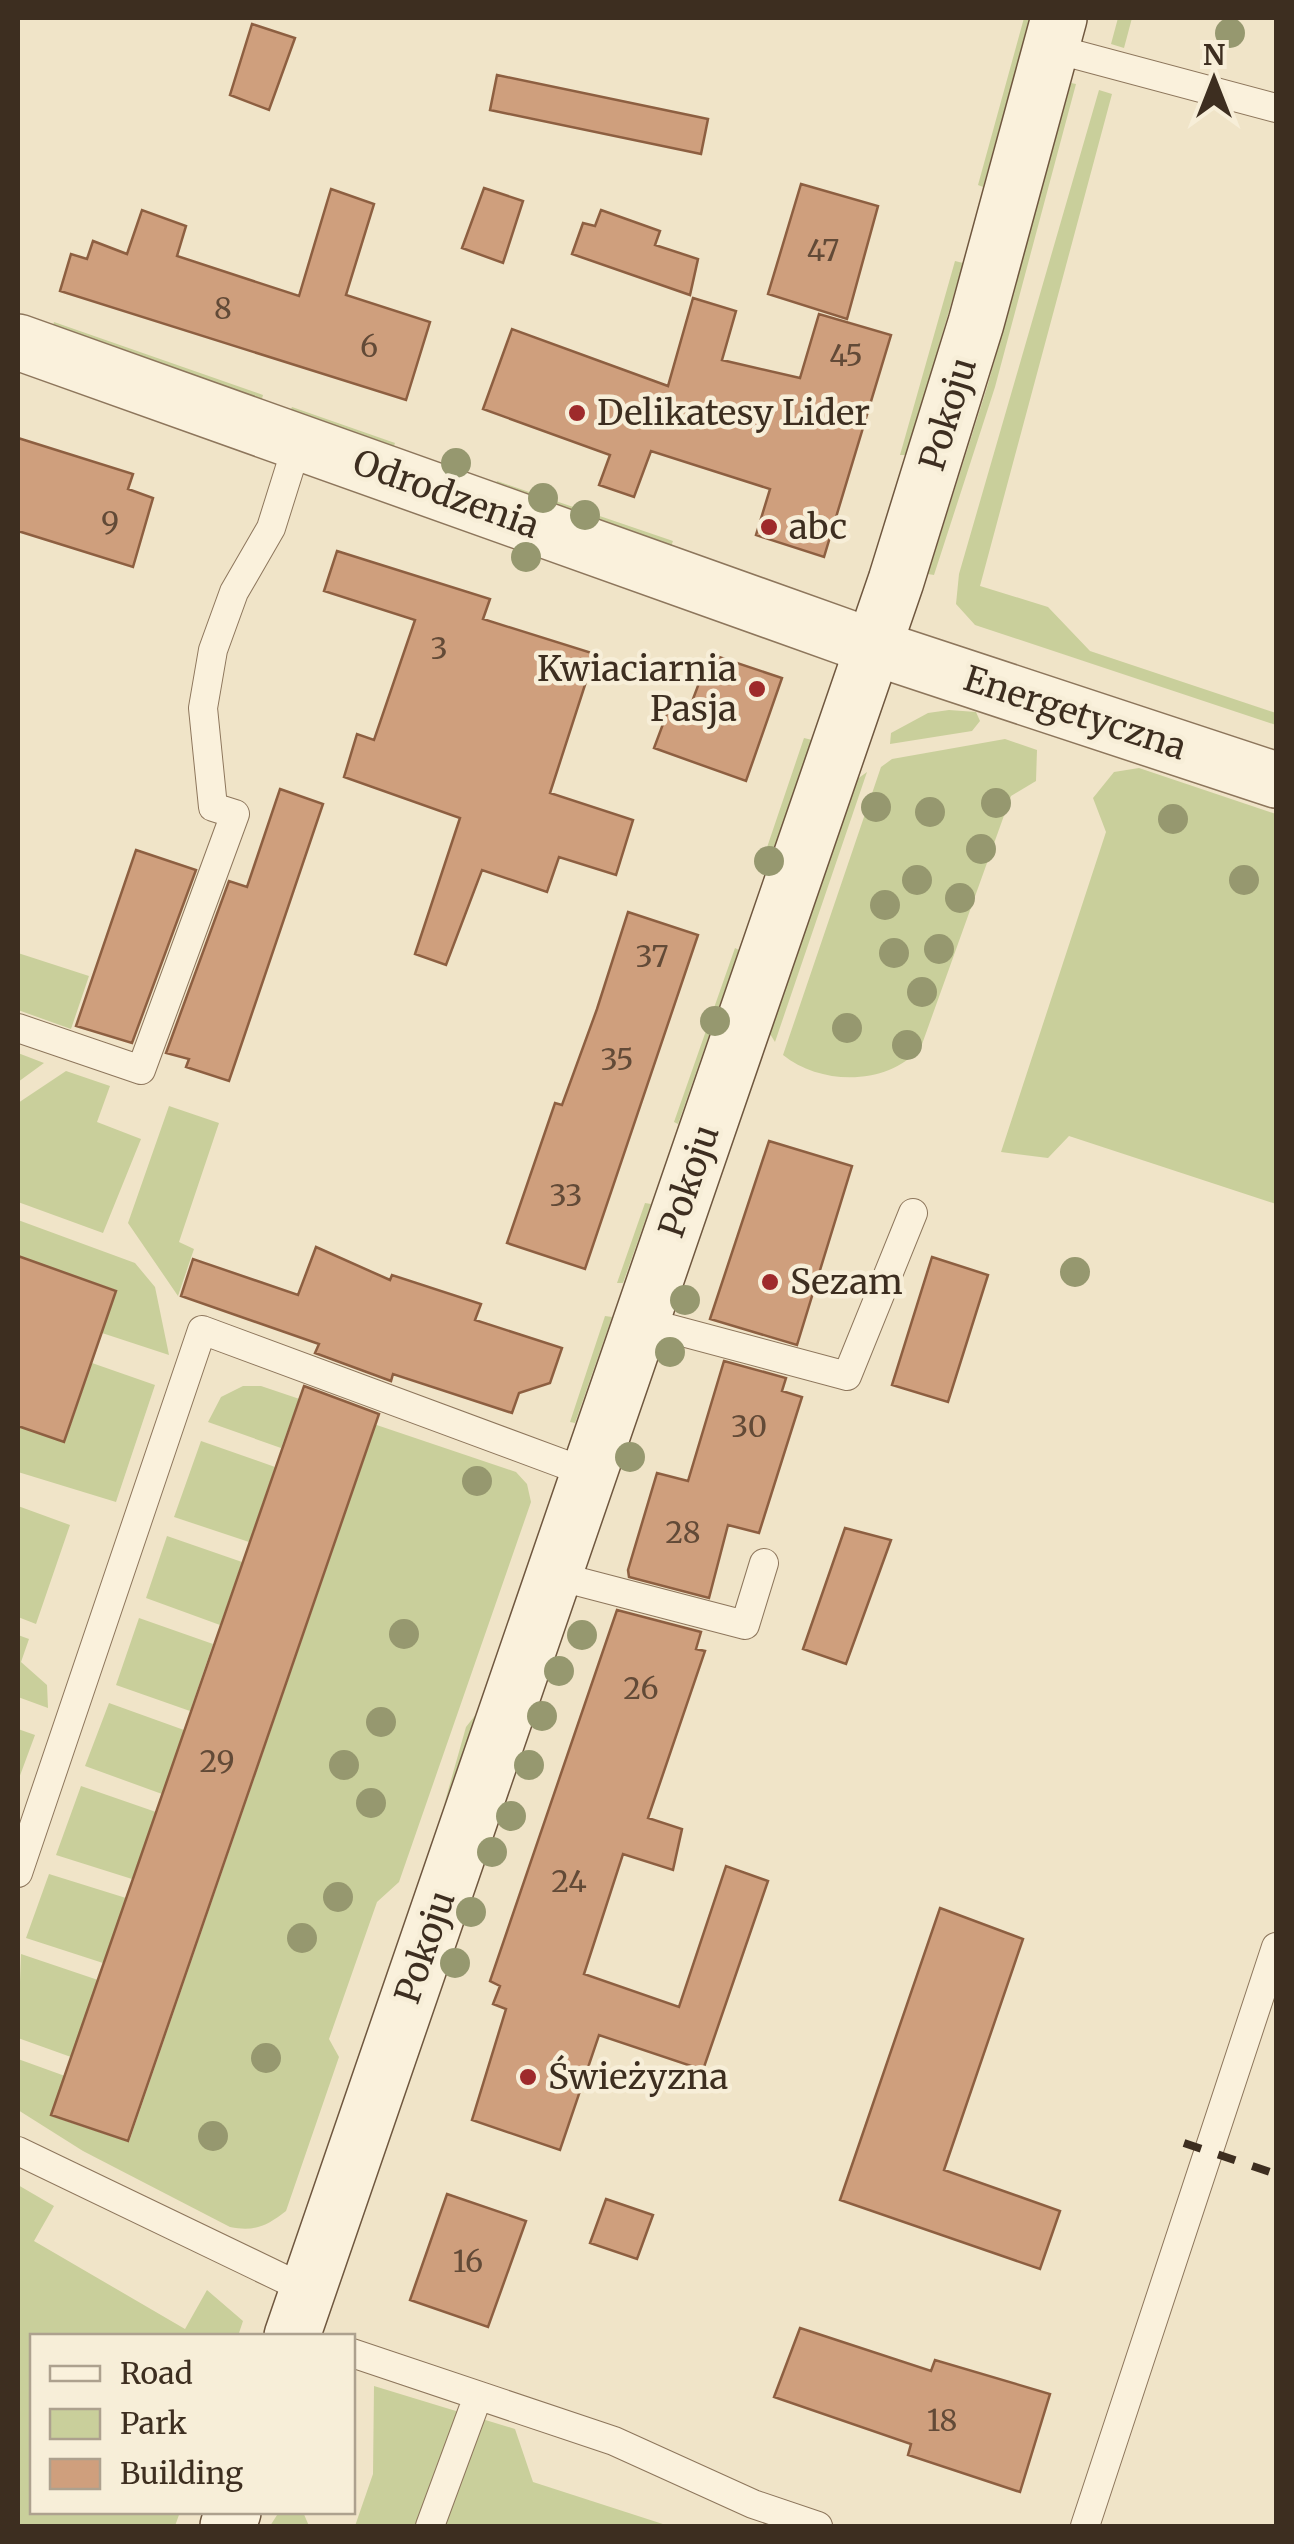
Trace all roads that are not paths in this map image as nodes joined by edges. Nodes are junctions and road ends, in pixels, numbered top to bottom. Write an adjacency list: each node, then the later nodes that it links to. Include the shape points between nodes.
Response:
1 (1055, 33): 2 (lane); 5 (street, Pokoju, via 976,323)
2 (1276, 108)
3 (18, 342): 4 (street, Odrodzenia)
4 (298, 442): 5 (street, Odrodzenia); 7 (lane, via 270,528 234,592 212,650 203,708 212,807 235,814 141,1070)
5 (873, 647): 6 (street, Energetyczna); 9 (street, Pokoju)
6 (1276, 780)
7 (18, 1028)
8 (912, 1213): 9 (lane, via 847,1376)
9 (641, 1322): 10 (street, Pokoju)
10 (588, 1473): 12 (street, Pokoju); 13 (lane, via 202,1330)
11 (764, 1563): 12 (lane, via 746,1625)
12 (553, 1575): 16 (street, Pokoju)
13 (18, 1872)
14 (1276, 1947): 21 (lane)
15 (18, 2151): 16 (lane)
16 (301, 2323)
17 (355, 2354): 18 (lane)
18 (478, 2396): 19 (lane); 20 (lane, via 614,2441)
19 (430, 2526)
20 (818, 2526)
21 (1086, 2526)

